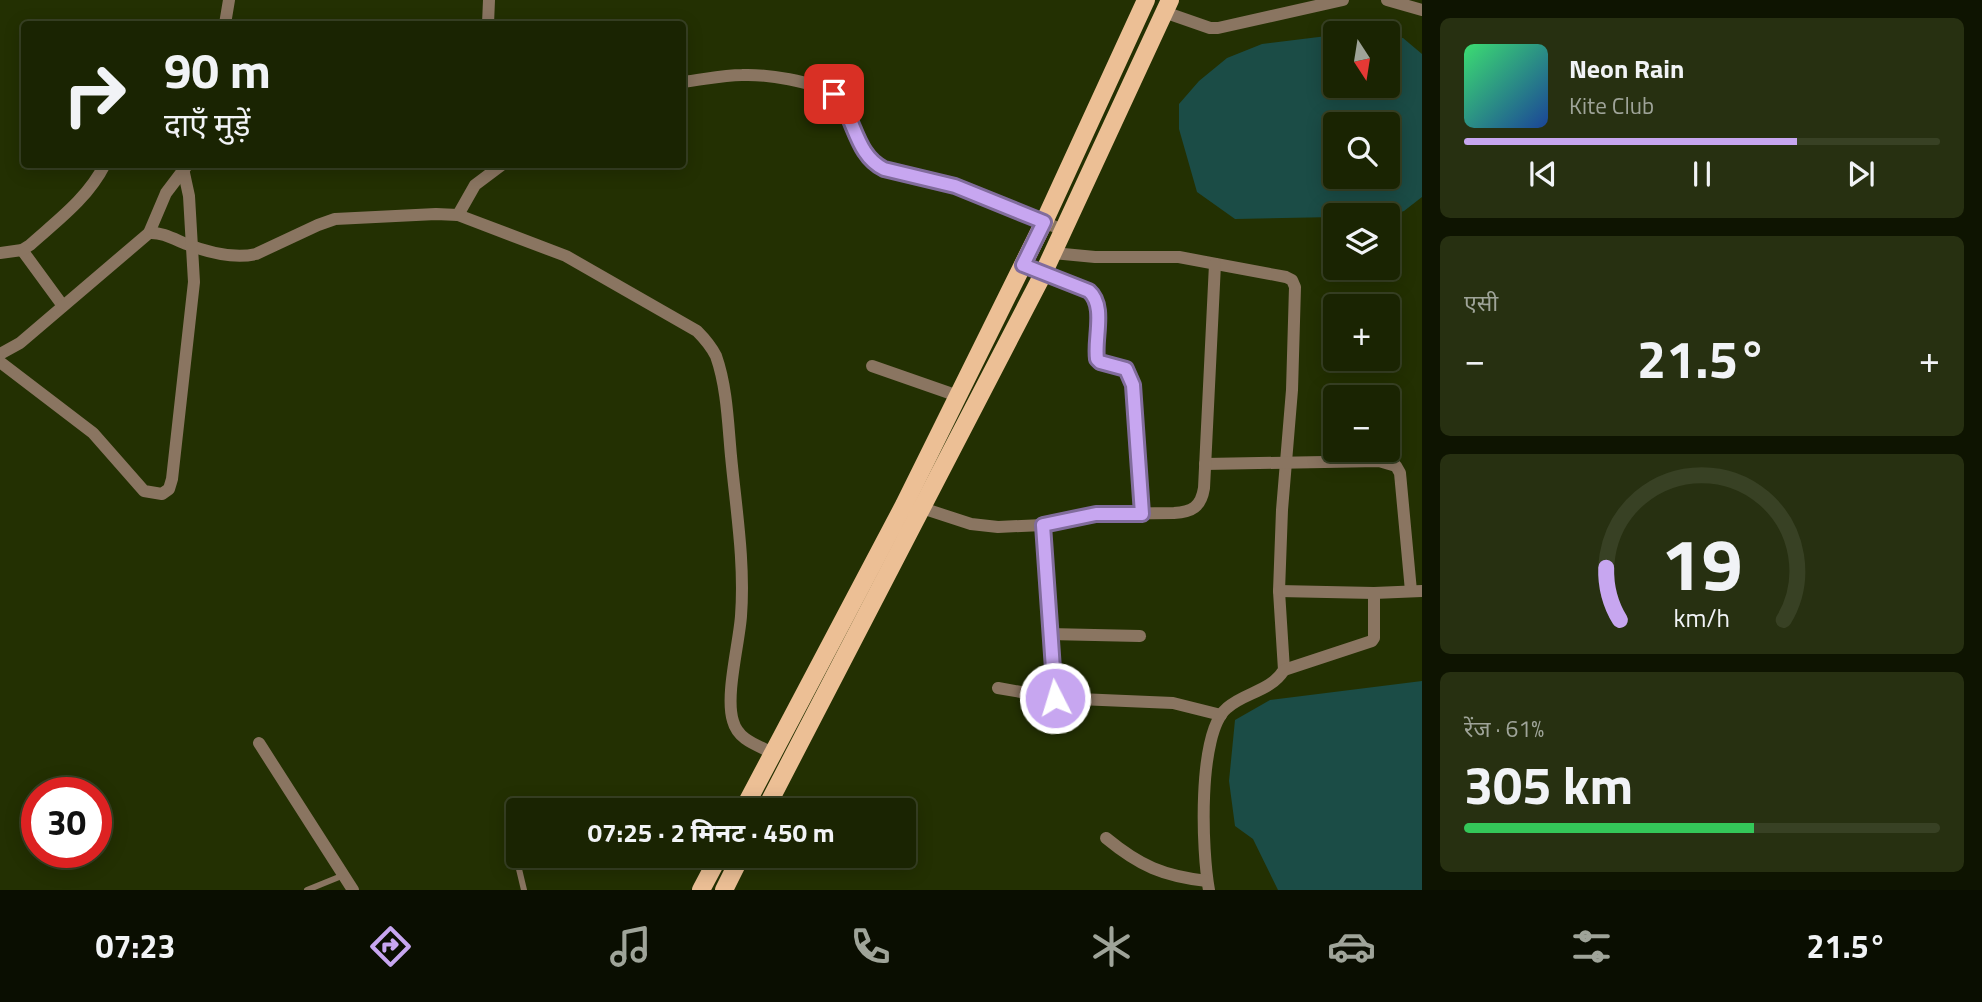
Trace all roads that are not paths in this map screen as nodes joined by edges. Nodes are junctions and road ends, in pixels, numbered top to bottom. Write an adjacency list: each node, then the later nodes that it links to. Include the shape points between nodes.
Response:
1 (229, 0): 8 (street)
2 (489, 0): 9 (street)
3 (1146, 0): 15 (main road)
4 (1343, 0): 6 (street, via 1218,28)
5 (1387, 0): 7 (street)
6 (1167, 6): 16 (main road)
7 (1422, 10)
8 (226, 21)
9 (488, 21)
10 (686, 82): 15 (street, via 764,76 823,89 841,101 863,151 875,164 955,186)
11 (103, 168): 19 (street, via 80,200)
12 (186, 169): 17 (street, via 166,193); 18 (street)
13 (486, 171): 14 (street)
14 (458, 215): 18 (street, via 351,217 318,225 246,256); 45 (street, via 566,256 697,331 710,345 726,405 743,576 732,721 745,739)
15 (1044, 222): 16 (street); 23 (main road)
16 (1063, 230): 21 (main road)
17 (149, 233): 18 (street); 25 (street)
18 (192, 247): 27 (street, via 193,301 173,465 169,489 162,494 144,491 93,433)
19 (22, 250): 20 (street); 25 (street)
20 (0, 253)
21 (1053, 253): 22 (street, via 1179,257); 24 (main road)
22 (1215, 264): 30 (street, via 1292,280); 31 (street)
23 (1023, 265): 24 (street); 29 (main road)
24 (1043, 274): 32 (main road); 33 (street, via 1094,295 1097,359 1126,369 1131,376)
25 (63, 306): 26 (street)
26 (0, 354)
27 (0, 362)
28 (872, 366): 29 (street)
29 (958, 396): 45 (main road)
30 (1288, 461): 31 (street); 35 (street); 36 (street, via 1379,461 1396,466)
31 (1205, 464): 33 (street, via 1202,496 1195,508)
32 (922, 508): 34 (street, via 983,527); 47 (main road)
33 (1142, 514): 34 (street, via 1096,514)
34 (1043, 525): 38 (street)
35 (1279, 591): 37 (street); 40 (street)
36 (1416, 591): 37 (street)
37 (1374, 593): 40 (street, via 1371,641)
38 (1049, 634): 39 (street); 42 (street)
39 (1140, 636)
40 (1284, 670): 43 (street, via 1267,687)
41 (998, 688): 42 (street)
42 (1055, 698): 43 (street, via 1173,703)
43 (1220, 715): 54 (street, via 1208,748)
44 (259, 743): 52 (street)
45 (773, 753): 46 (main road)
46 (749, 798)
47 (771, 798)
48 (1106, 838): 54 (street, via 1141,864)
49 (519, 868): 57 (lane)
50 (713, 868): 53 (main road)
51 (735, 868): 58 (main road)
52 (344, 875): 55 (lane); 56 (street)
53 (704, 885): 58 (main road)
54 (1208, 885)
55 (307, 890)
56 (353, 890)
57 (524, 890)
58 (724, 890)

